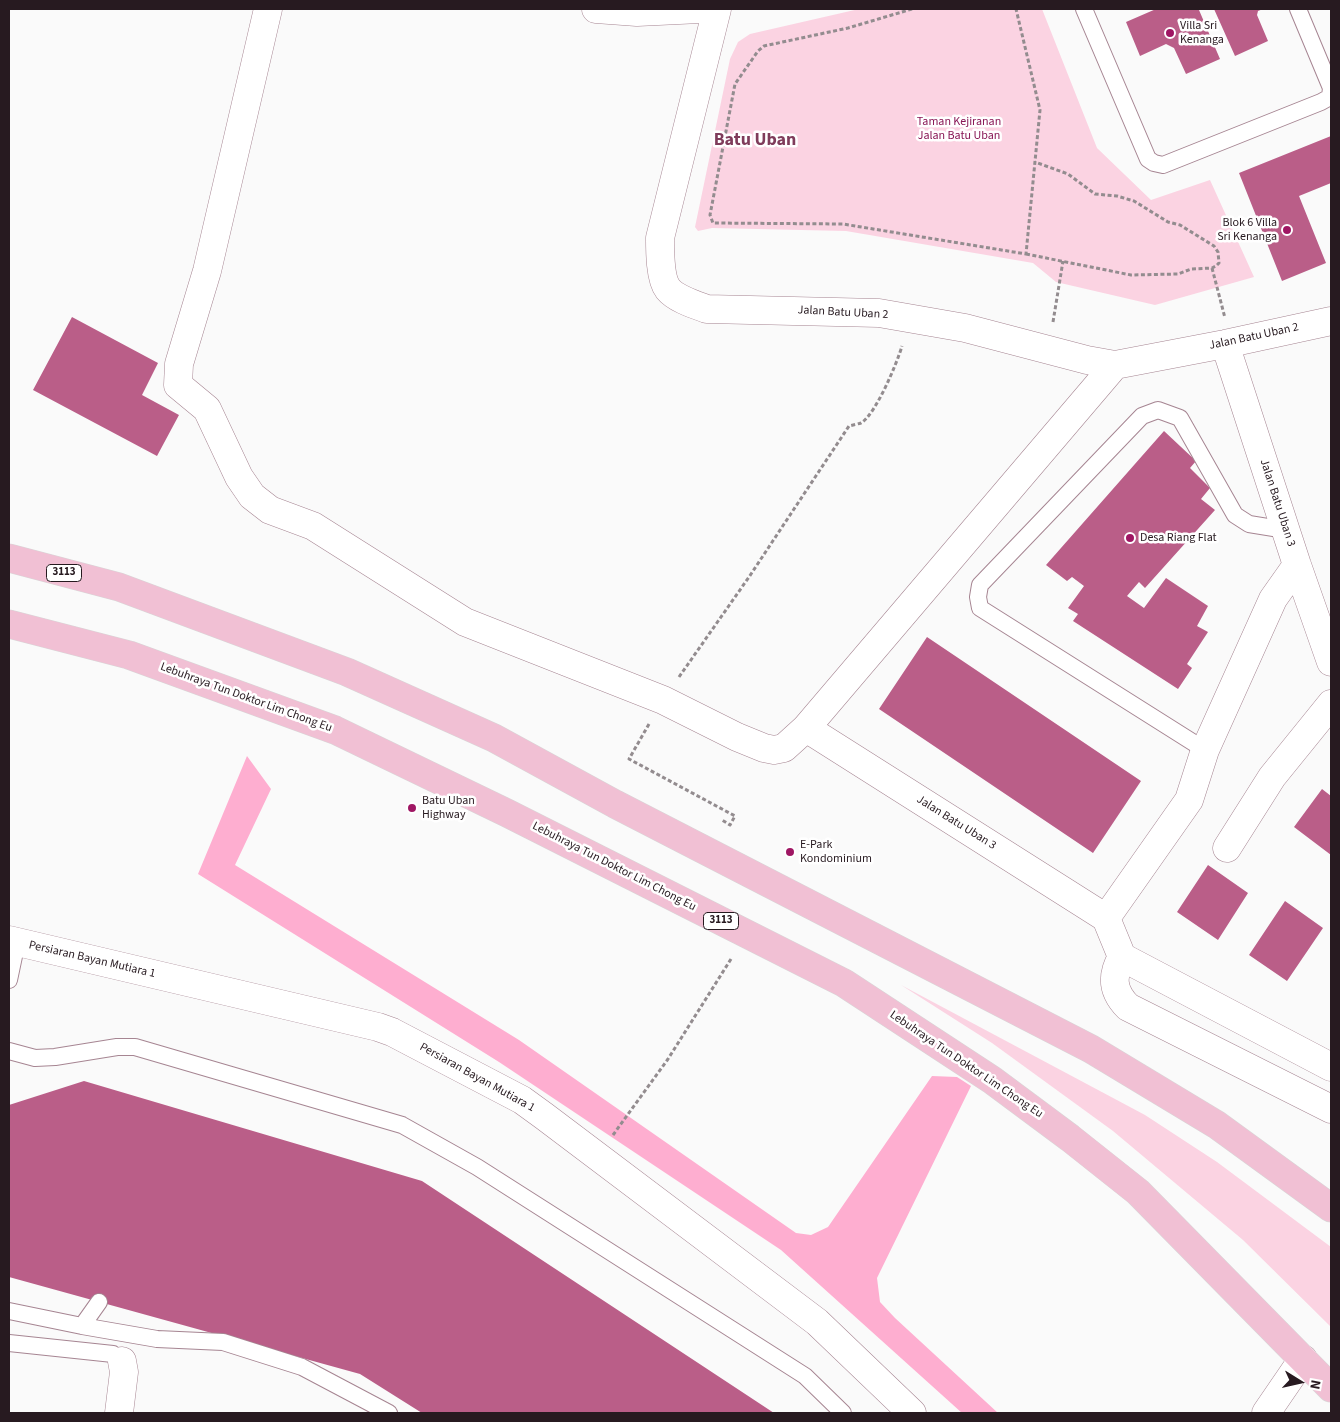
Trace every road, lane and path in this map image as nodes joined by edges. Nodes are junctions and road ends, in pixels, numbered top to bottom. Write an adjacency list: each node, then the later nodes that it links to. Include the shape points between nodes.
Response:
1 (268, 9): 25 (street, via 207,271 179,364 178,385 207,409 238,477 252,496 270,510 313,526 465,622)
2 (596, 9): 3 (street, via 637,12)
3 (700, 9)
4 (717, 9): 15 (street, Jalan Batu Uban 2, via 660,238 660,264 668,289 707,309 879,312)
5 (912, 9): 9 (path)
6 (1016, 9): 10 (path, via 1040,110)
7 (1084, 9): 8 (lane, via 1148,159 1163,165 1330,97 1331,88)
8 (1298, 9)
9 (898, 11): 11 (path, via 848,28 764,46 758,51 735,84 710,214 713,222 843,224)
10 (1035, 162): 11 (path); 13 (path, via 1068,174 1095,194 1134,201 1168,222 1180,225 1214,246 1220,263)
11 (1026, 254): 12 (path)
12 (1063, 261): 13 (path, via 1131,275 1178,274 1191,269); 17 (path)
13 (1212, 268): 14 (path)
14 (1224, 314)
15 (909, 318): 19 (street, Jalan Batu Uban 2, via 965,328); 25 (path, via 898,361 872,412 861,422 849,426)
16 (1331, 320): 18 (street, Jalan Batu Uban 2)
17 (1052, 328)
18 (1225, 344): 19 (street, Jalan Batu Uban 2); 20 (street, Jalan Batu Uban 3)
19 (1115, 365): 27 (street)
20 (1286, 530): 22 (street, Jalan Batu Uban 3); 29 (lane, via 1249,524 1235,515 1180,418 1158,410 1142,416 980,585 980,608)
21 (9, 558): 41 (highway, 3113, via 119,587 347,672 494,738 614,804 1091,1050 1217,1125)
22 (1298, 565): 24 (street, Jalan Batu Uban 3); 29 (street, via 1273,599)
23 (9, 624): 46 (highway, Lebuhraya Tun Doktor Lim Chong Eu / 3113, via 129,655 336,730 844,983 992,1080 1138,1192)
24 (1331, 662)
25 (663, 700): 27 (street, via 737,737 774,750 784,748)
26 (1331, 704): 31 (street, via 1272,778)
27 (806, 728): 32 (street, Jalan Batu Uban 3)
28 (643, 734): 30 (path, via 629,759 735,816 730,825)
29 (1205, 750): 32 (street, via 1189,800)
30 (722, 820)
31 (1227, 848)
32 (1106, 918): 35 (street)
33 (13, 941): 36 (lane); 52 (street, Persiaran Bayan Mutiara 1, via 378,1027 522,1100 817,1322)
34 (723, 955): 40 (path, via 731,959 668,1059)
35 (1122, 957): 38 (street); 39 (street, via 1115,968 1114,984 1118,998 1128,1007)
36 (9, 980)
37 (9, 1051): 51 (lane, via 35,1058 135,1047 402,1125 477,1167 805,1376)
38 (1331, 1066)
39 (1331, 1109)
40 (612, 1136)
41 (1331, 1208)
42 (99, 1302): 44 (lane)
43 (9, 1311): 44 (lane)
44 (82, 1326): 50 (lane, via 157,1339 222,1342 302,1367)
45 (9, 1343): 47 (lane, via 113,1354)
46 (1303, 1359): 48 (highway, Lebuhraya Tun Doktor Lim Chong Eu / 3113); 53 (street)
47 (122, 1361): 49 (street, via 124,1372)
48 (1331, 1388)
49 (119, 1413)
50 (389, 1413)
51 (843, 1413)
52 (912, 1413)
53 (1266, 1413)

